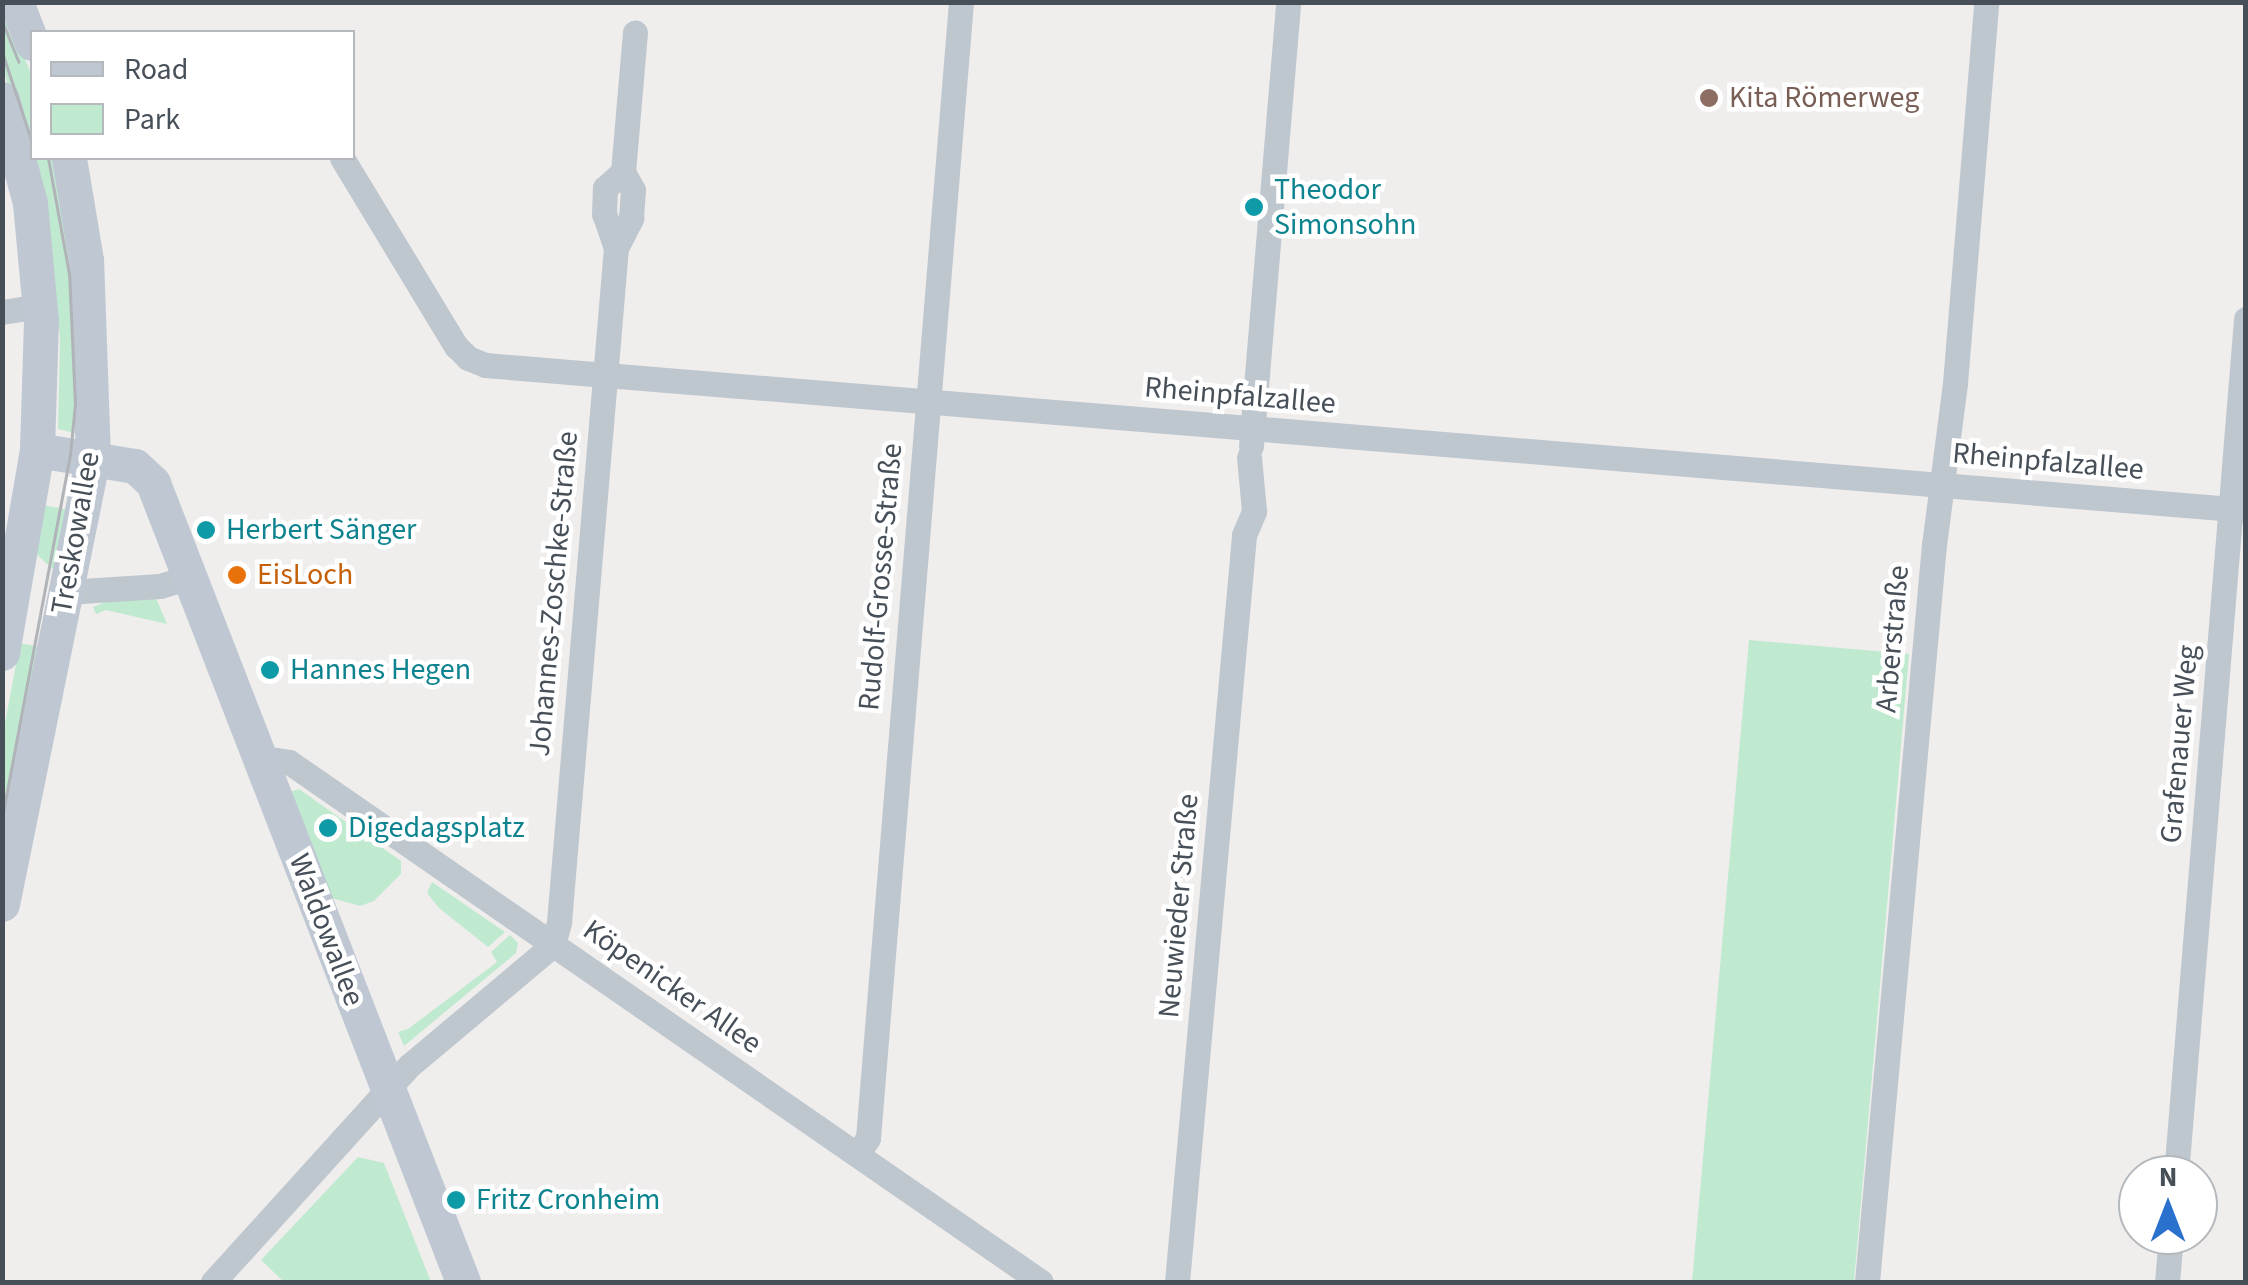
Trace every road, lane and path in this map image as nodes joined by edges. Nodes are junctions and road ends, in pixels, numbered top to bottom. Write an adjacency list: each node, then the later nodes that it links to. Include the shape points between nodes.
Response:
1 (16, 2): 6 (main road)
2 (961, 2): 14 (street, Rudolf-Grosse-Straße)
3 (1288, 2): 15 (street, Neuwieder Straße)
4 (1986, 2): 18 (street, Arberstraße)
5 (635, 33): 13 (street, Johannes-Zoschke-Straße, via 622,172 606,188 604,214 616,248)
6 (30, 38)
7 (2, 99): 10 (main road, Treskowallee, via 30,203)
8 (68, 160): 17 (main road, Treskowallee, via 86,260)
9 (343, 160): 13 (street, Rheinpfalzallee, via 468,358)
10 (40, 306): 11 (street); 16 (main road, Treskowallee)
11 (2, 312)
12 (2246, 319): 19 (street, Grafenauer Weg)
13 (605, 376): 14 (street, Rheinpfalzallee); 25 (street, Johannes-Zoschke-Straße)
14 (928, 404): 15 (street, Rheinpfalzallee); 27 (street, Rudolf-Grosse-Straße, via 868,1138)
15 (1252, 430): 18 (street, Rheinpfalzallee); 33 (street, Neuwieder Straße, via 1254,511 1244,535)
16 (37, 450): 17 (main road, Waldowallee); 22 (main road, Treskowallee)
17 (92, 458): 20 (main road, Waldowallee, via 135,466 153,482); 21 (main road, Treskowallee)
18 (1944, 486): 19 (street, Rheinpfalzallee); 34 (street, Arberstraße)
19 (2239, 510): 28 (street, Grafenauer Weg)
20 (190, 576): 21 (street, via 160,586); 23 (main road, Waldowallee)
21 (66, 592): 24 (main road, Treskowallee)
22 (2, 653)
23 (261, 765): 25 (street, Köpenicker Allee, via 289,762); 26 (main road, Waldowallee)
24 (2, 904)
25 (553, 945): 26 (street, via 410,1065); 27 (street, Köpenicker Allee)
26 (389, 1092): 30 (street); 31 (main road, Waldowallee)
27 (856, 1154): 32 (street, Köpenicker Allee)
28 (2178, 1155)
29 (2169, 1255): 35 (street)
30 (213, 1282)
31 (464, 1282)
32 (1041, 1282)
33 (1177, 1282)
34 (1867, 1282)
35 (2167, 1282)

